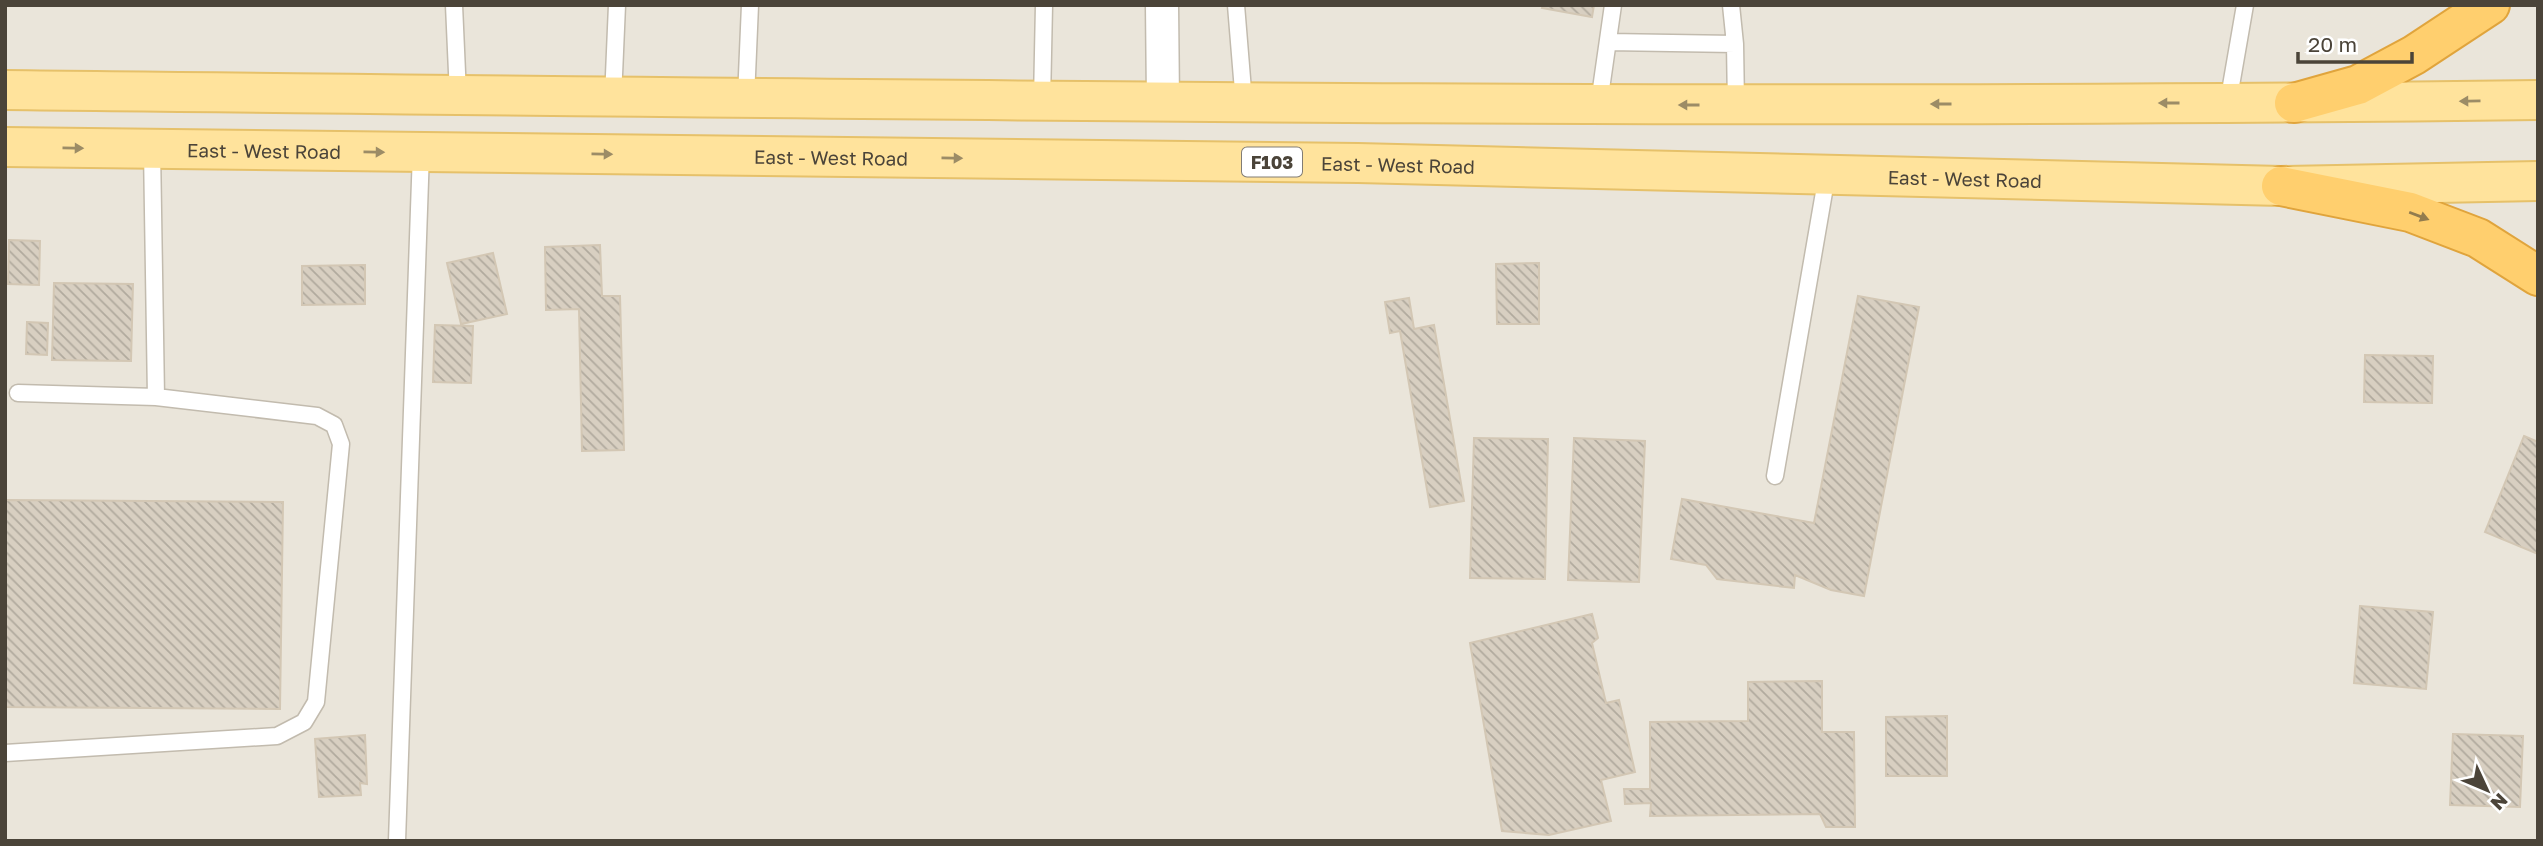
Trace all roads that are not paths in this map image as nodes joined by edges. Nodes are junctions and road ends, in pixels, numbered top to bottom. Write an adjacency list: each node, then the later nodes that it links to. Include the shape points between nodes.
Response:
1 (454, 5): 14 (lane)
2 (617, 5): 16 (lane)
3 (750, 5): 15 (lane)
4 (1044, 5): 18 (lane)
5 (1162, 5): 19 (street)
6 (1236, 5): 20 (lane)
7 (1613, 5): 11 (lane)
8 (1731, 5): 12 (lane)
9 (2245, 5): 21 (lane)
10 (2490, 5): 22 (highway, via 2358,85)
11 (1608, 41): 12 (lane); 23 (lane)
12 (1735, 44): 24 (lane)
13 (5, 90): 14 (main road)
14 (458, 95): 16 (main road)
15 (746, 97): 16 (main road); 18 (main road)
16 (613, 98)
17 (2538, 100): 22 (main road, one-way to 22)
18 (1042, 101): 19 (main road)
19 (1163, 102): 20 (main road)
20 (1244, 103): 23 (main road)
21 (2228, 103): 22 (main road); 24 (main road, one-way to 24)
22 (2294, 103)
23 (1599, 105): 24 (main road, one-way to 23)
24 (1736, 105)
25 (5, 148): 26 (main road, East - West Road / F103, one-way to 26)
26 (152, 149): 27 (main road, East - West Road / F103, one-way to 27); 33 (lane)
27 (421, 152): 28 (main road, East - West Road / F103, one-way to 28, via 1358,163); 36 (lane)
28 (1827, 175): 30 (main road, East - West Road / F103); 34 (lane)
29 (2538, 181): 30 (main road, East - West Road / F103)
30 (2281, 186): 31 (highway, one-way to 31, via 2410,212 2478,239)
31 (2538, 276)
32 (18, 393): 33 (lane)
33 (156, 397): 35 (lane, via 317,416 334,425 341,444 316,702 304,722 277,736)
34 (1775, 475)
35 (5, 753)
36 (397, 841)

